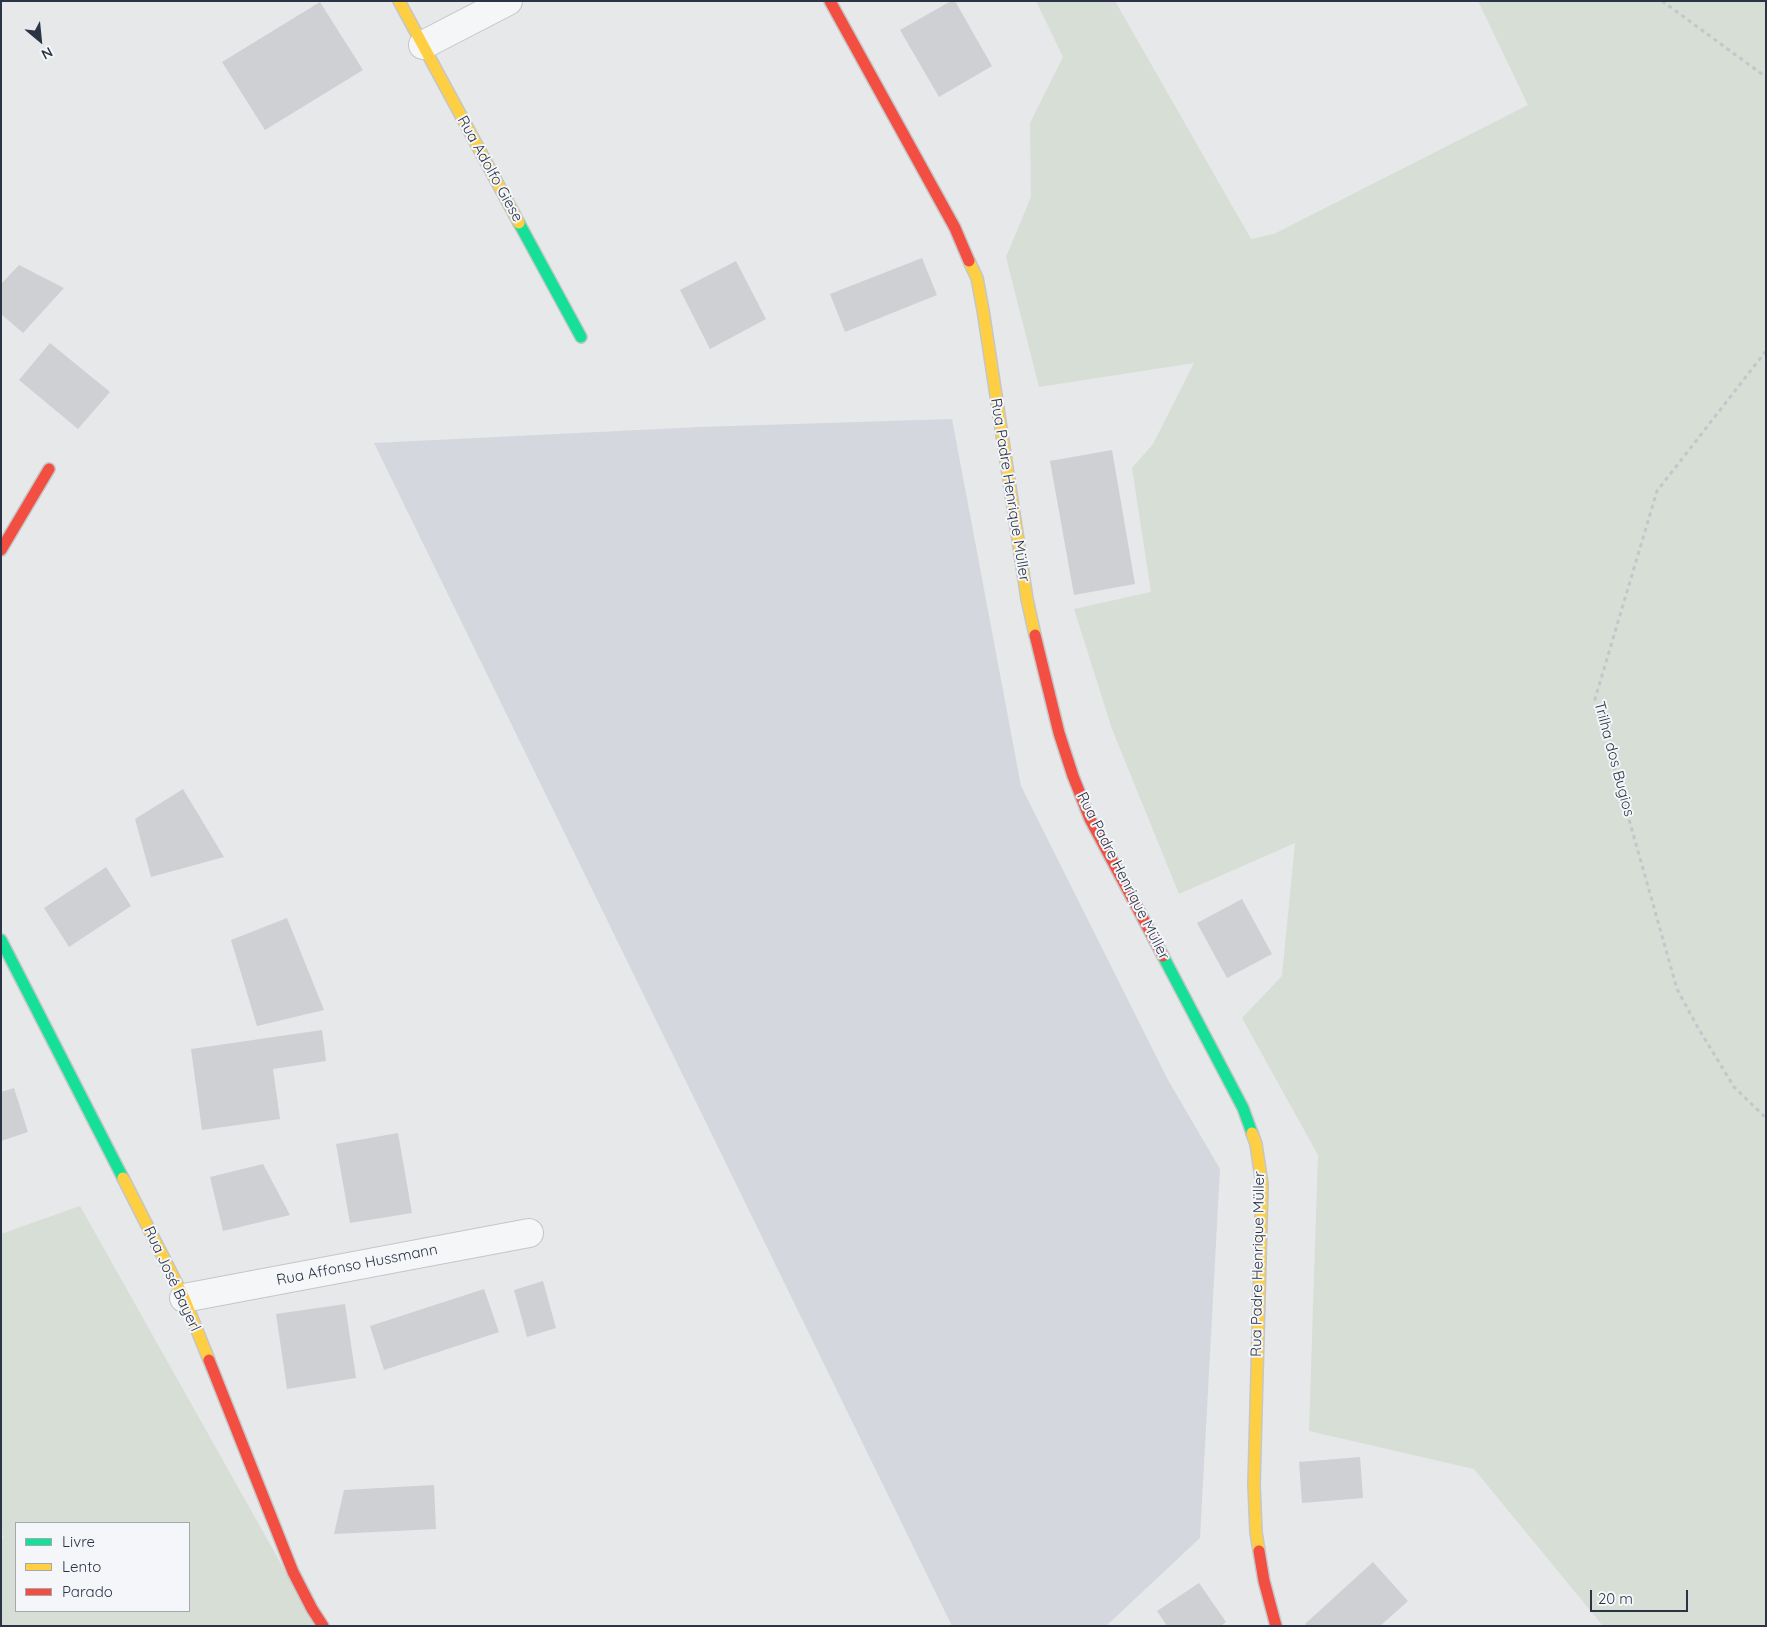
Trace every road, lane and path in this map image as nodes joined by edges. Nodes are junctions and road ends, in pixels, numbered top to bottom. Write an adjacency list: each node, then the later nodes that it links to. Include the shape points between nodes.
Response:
1 (399, 1): 5 (street, Rua Adolfo Giese)
2 (508, 1): 5 (street)
3 (830, 1): 16 (street, Rua Padre Henrique Müller, via 955,228 977,278 1027,598 1040,662 1073,776 1090,819 1243,1108 1256,1144 1262,1184 1256,1532)
4 (1662, 1): 6 (path)
5 (423, 45): 7 (street, Rua Adolfo Giese)
6 (1766, 77)
7 (581, 336)
8 (1766, 351): 12 (path, Trilha dos Bugios, via 1657,491 1595,699 1677,989 1734,1087)
9 (49, 469): 10 (street)
10 (1, 550)
11 (1, 940): 14 (street, Rua José Bayerl)
12 (1766, 1118)
13 (529, 1232): 14 (street, Rua Affonso Hussmann)
14 (184, 1298): 15 (street, Rua José Bayerl, via 293,1572)
15 (323, 1626)
16 (1276, 1626)

